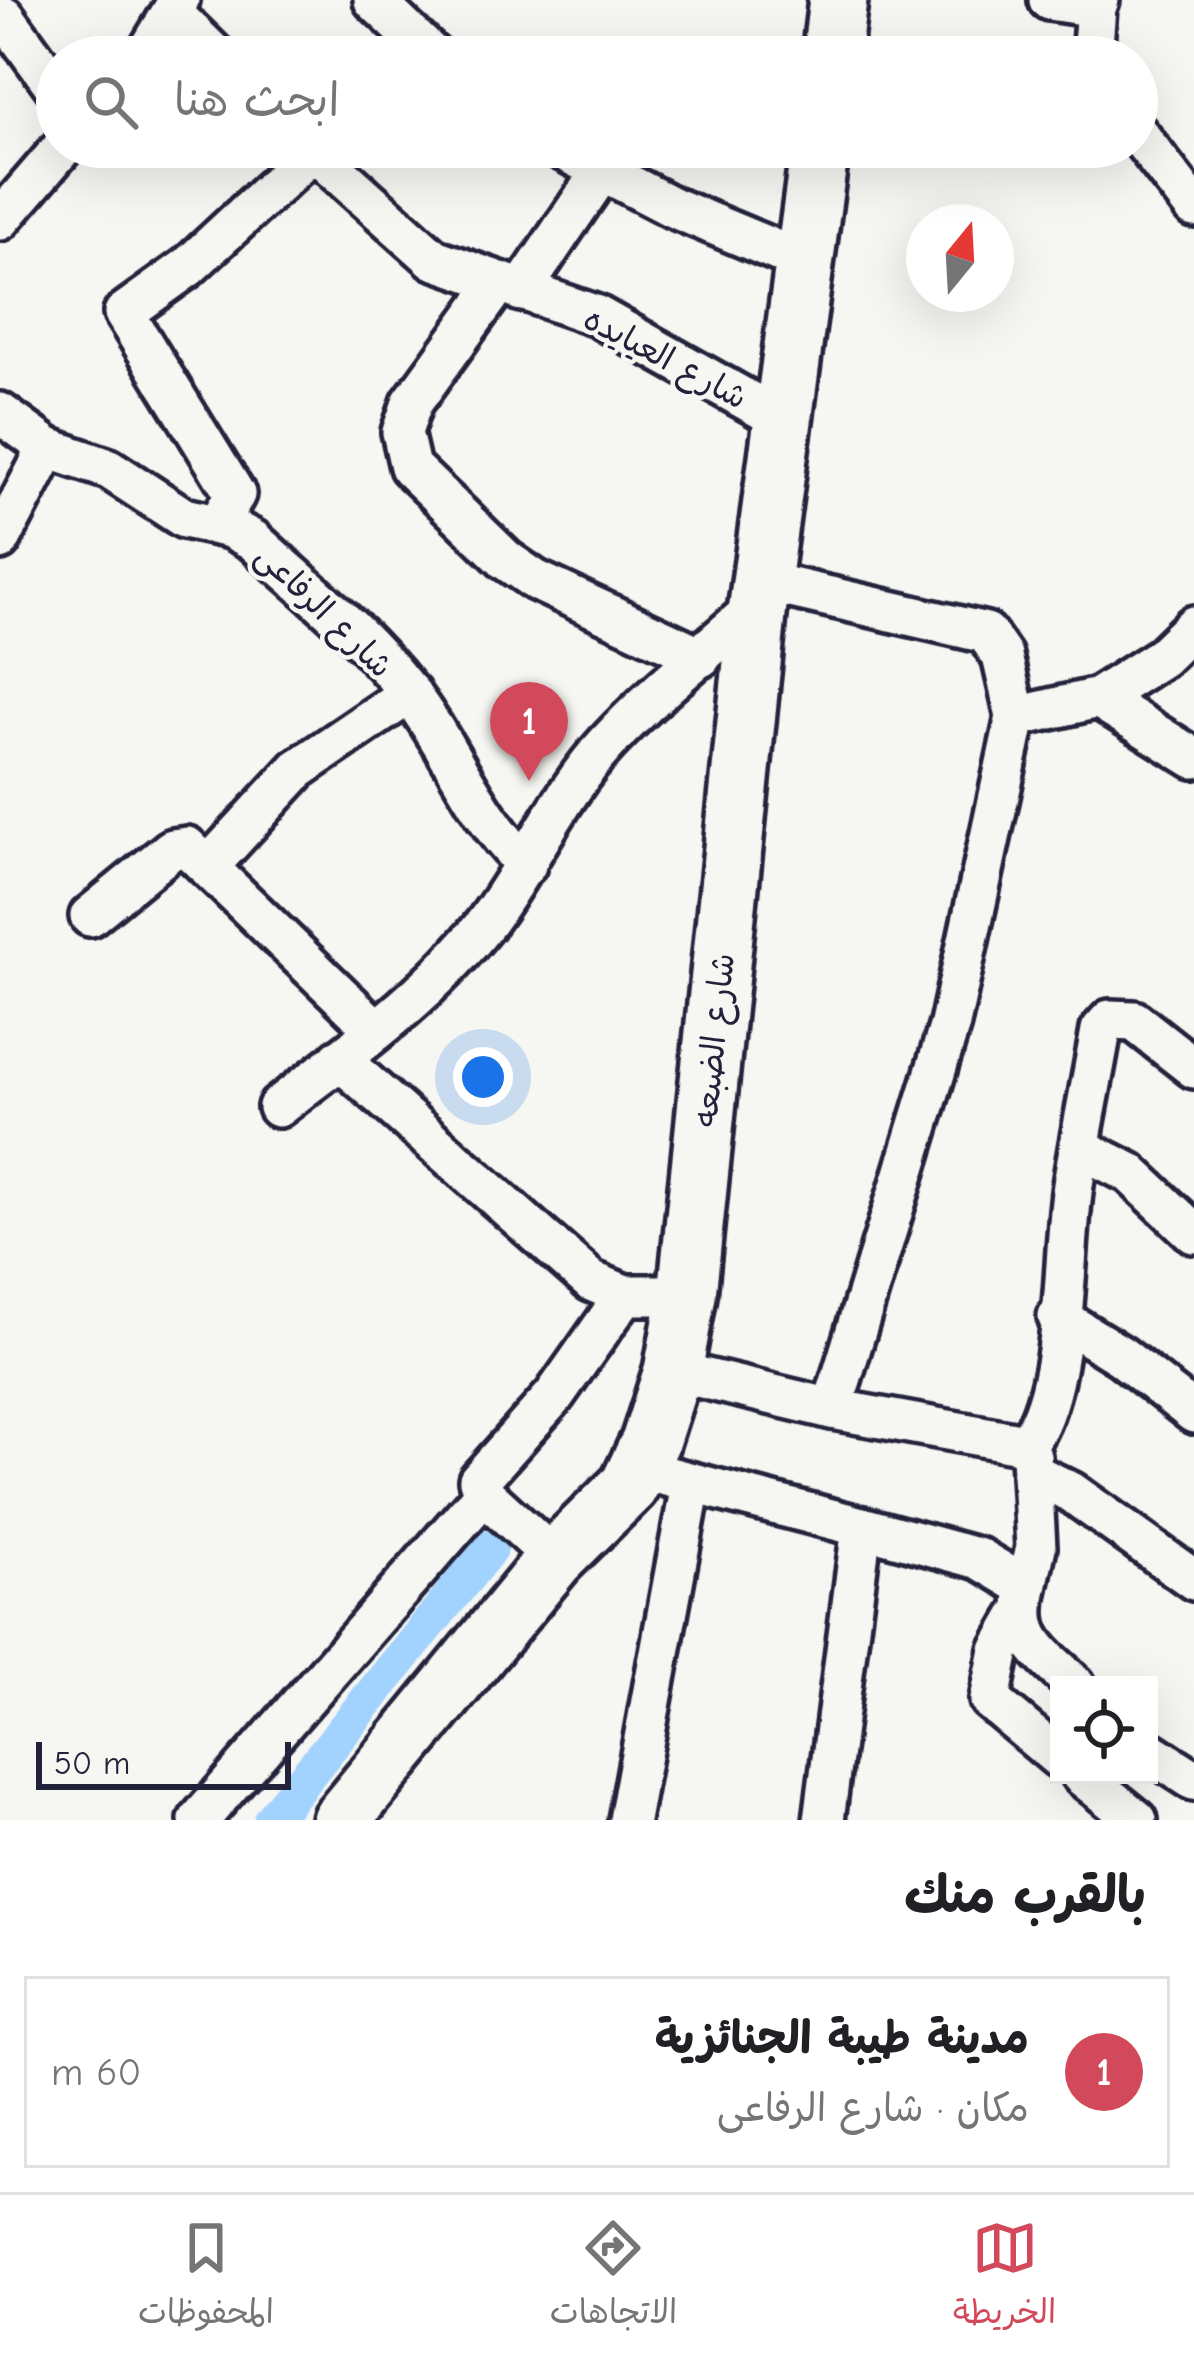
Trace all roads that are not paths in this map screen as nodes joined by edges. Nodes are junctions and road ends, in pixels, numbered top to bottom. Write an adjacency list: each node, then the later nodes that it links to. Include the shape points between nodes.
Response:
1 (838, 0): 10 (street)
2 (1049, 0): 4 (street)
3 (378, 1): 9 (street)
4 (1098, 3): 11 (street)
5 (176, 7): 7 (street); 8 (street)
6 (9, 11): 12 (street)
7 (159, 36)
8 (200, 36)
9 (413, 36)
10 (834, 36)
11 (1094, 36)
12 (36, 55)
13 (1158, 160): 20 (street)
14 (45, 168): 21 (street)
15 (291, 168): 27 (street, via 188,267 124,313 236,494)
16 (332, 168): 23 (street, شارع العيايده, via 434,259)
17 (596, 168): 19 (street)
18 (817, 168): 22 (street, شارع الضبعه)
19 (602, 171): 22 (street); 23 (street)
20 (1194, 207)
21 (0, 220)
22 (806, 263): 25 (street, شارع الضبعه)
23 (509, 288): 25 (street, شارع العيايده, via 597,316); 31 (street, via 412,404 402,432 410,466 535,580)
24 (0, 413): 26 (street, شارع الرفاعى)
25 (784, 421): 29 (street, شارع الضبعه)
26 (48, 448): 27 (street, شارع الرفاعى, via 109,469 184,518); 28 (street)
27 (218, 525): 32 (street, شارع الرفاعى, via 253,540)
28 (0, 539)
29 (759, 593): 31 (street); 34 (street, via 986,633 1002,656); 46 (street, شارع الضبعه)
30 (1194, 626): 33 (street)
31 (700, 657): 36 (street, via 608,742)
32 (410, 693): 36 (street, شارع الرفاعى, via 475,807); 37 (street, via 298,769)
33 (1098, 698): 34 (street); 35 (street)
34 (1016, 717): 49 (street, via 950,1024)
35 (1186, 741)
36 (526, 865): 39 (street, via 480,930)
37 (208, 867): 38 (street, via 179,846); 39 (street)
38 (90, 916)
39 (376, 1030): 40 (street)
40 (340, 1060): 42 (street); 45 (street, via 591,1281)
41 (1194, 1068): 43 (street, via 1134,1021 1110,1020 1101,1030)
42 (278, 1107)
43 (1080, 1148): 44 (street, via 1130,1173); 47 (street)
44 (1194, 1233)
45 (625, 1295): 46 (street); 53 (street, via 554,1396 482,1472)
46 (686, 1295): 48 (street, شارع الضبعه)
47 (1058, 1317): 50 (street); 51 (street, via 1058,1373)
48 (673, 1371): 49 (street); 52 (street, شارع الضبعه)
49 (832, 1408): 51 (street, via 1019,1443)
50 (1194, 1413)
51 (1031, 1455): 56 (street); 57 (street, via 1036,1547)
52 (665, 1477): 54 (street); 55 (street, شارع الضبعه, via 617,1502); 65 (street)
53 (484, 1494): 55 (street); 63 (street)
54 (862, 1527): 57 (street, via 980,1559); 66 (street)
55 (555, 1559): 64 (street, شارع الضبعه)
56 (1194, 1580)
57 (1023, 1601): 58 (street, via 1037,1648); 59 (street, via 1000,1651 990,1700)
58 (1066, 1676)
59 (1050, 1750)
60 (1158, 1757): 61 (street)
61 (1194, 1780)
62 (1092, 1784): 67 (street)
63 (200, 1820)
64 (341, 1820)
65 (629, 1820)
66 (824, 1820)
67 (1136, 1820)

